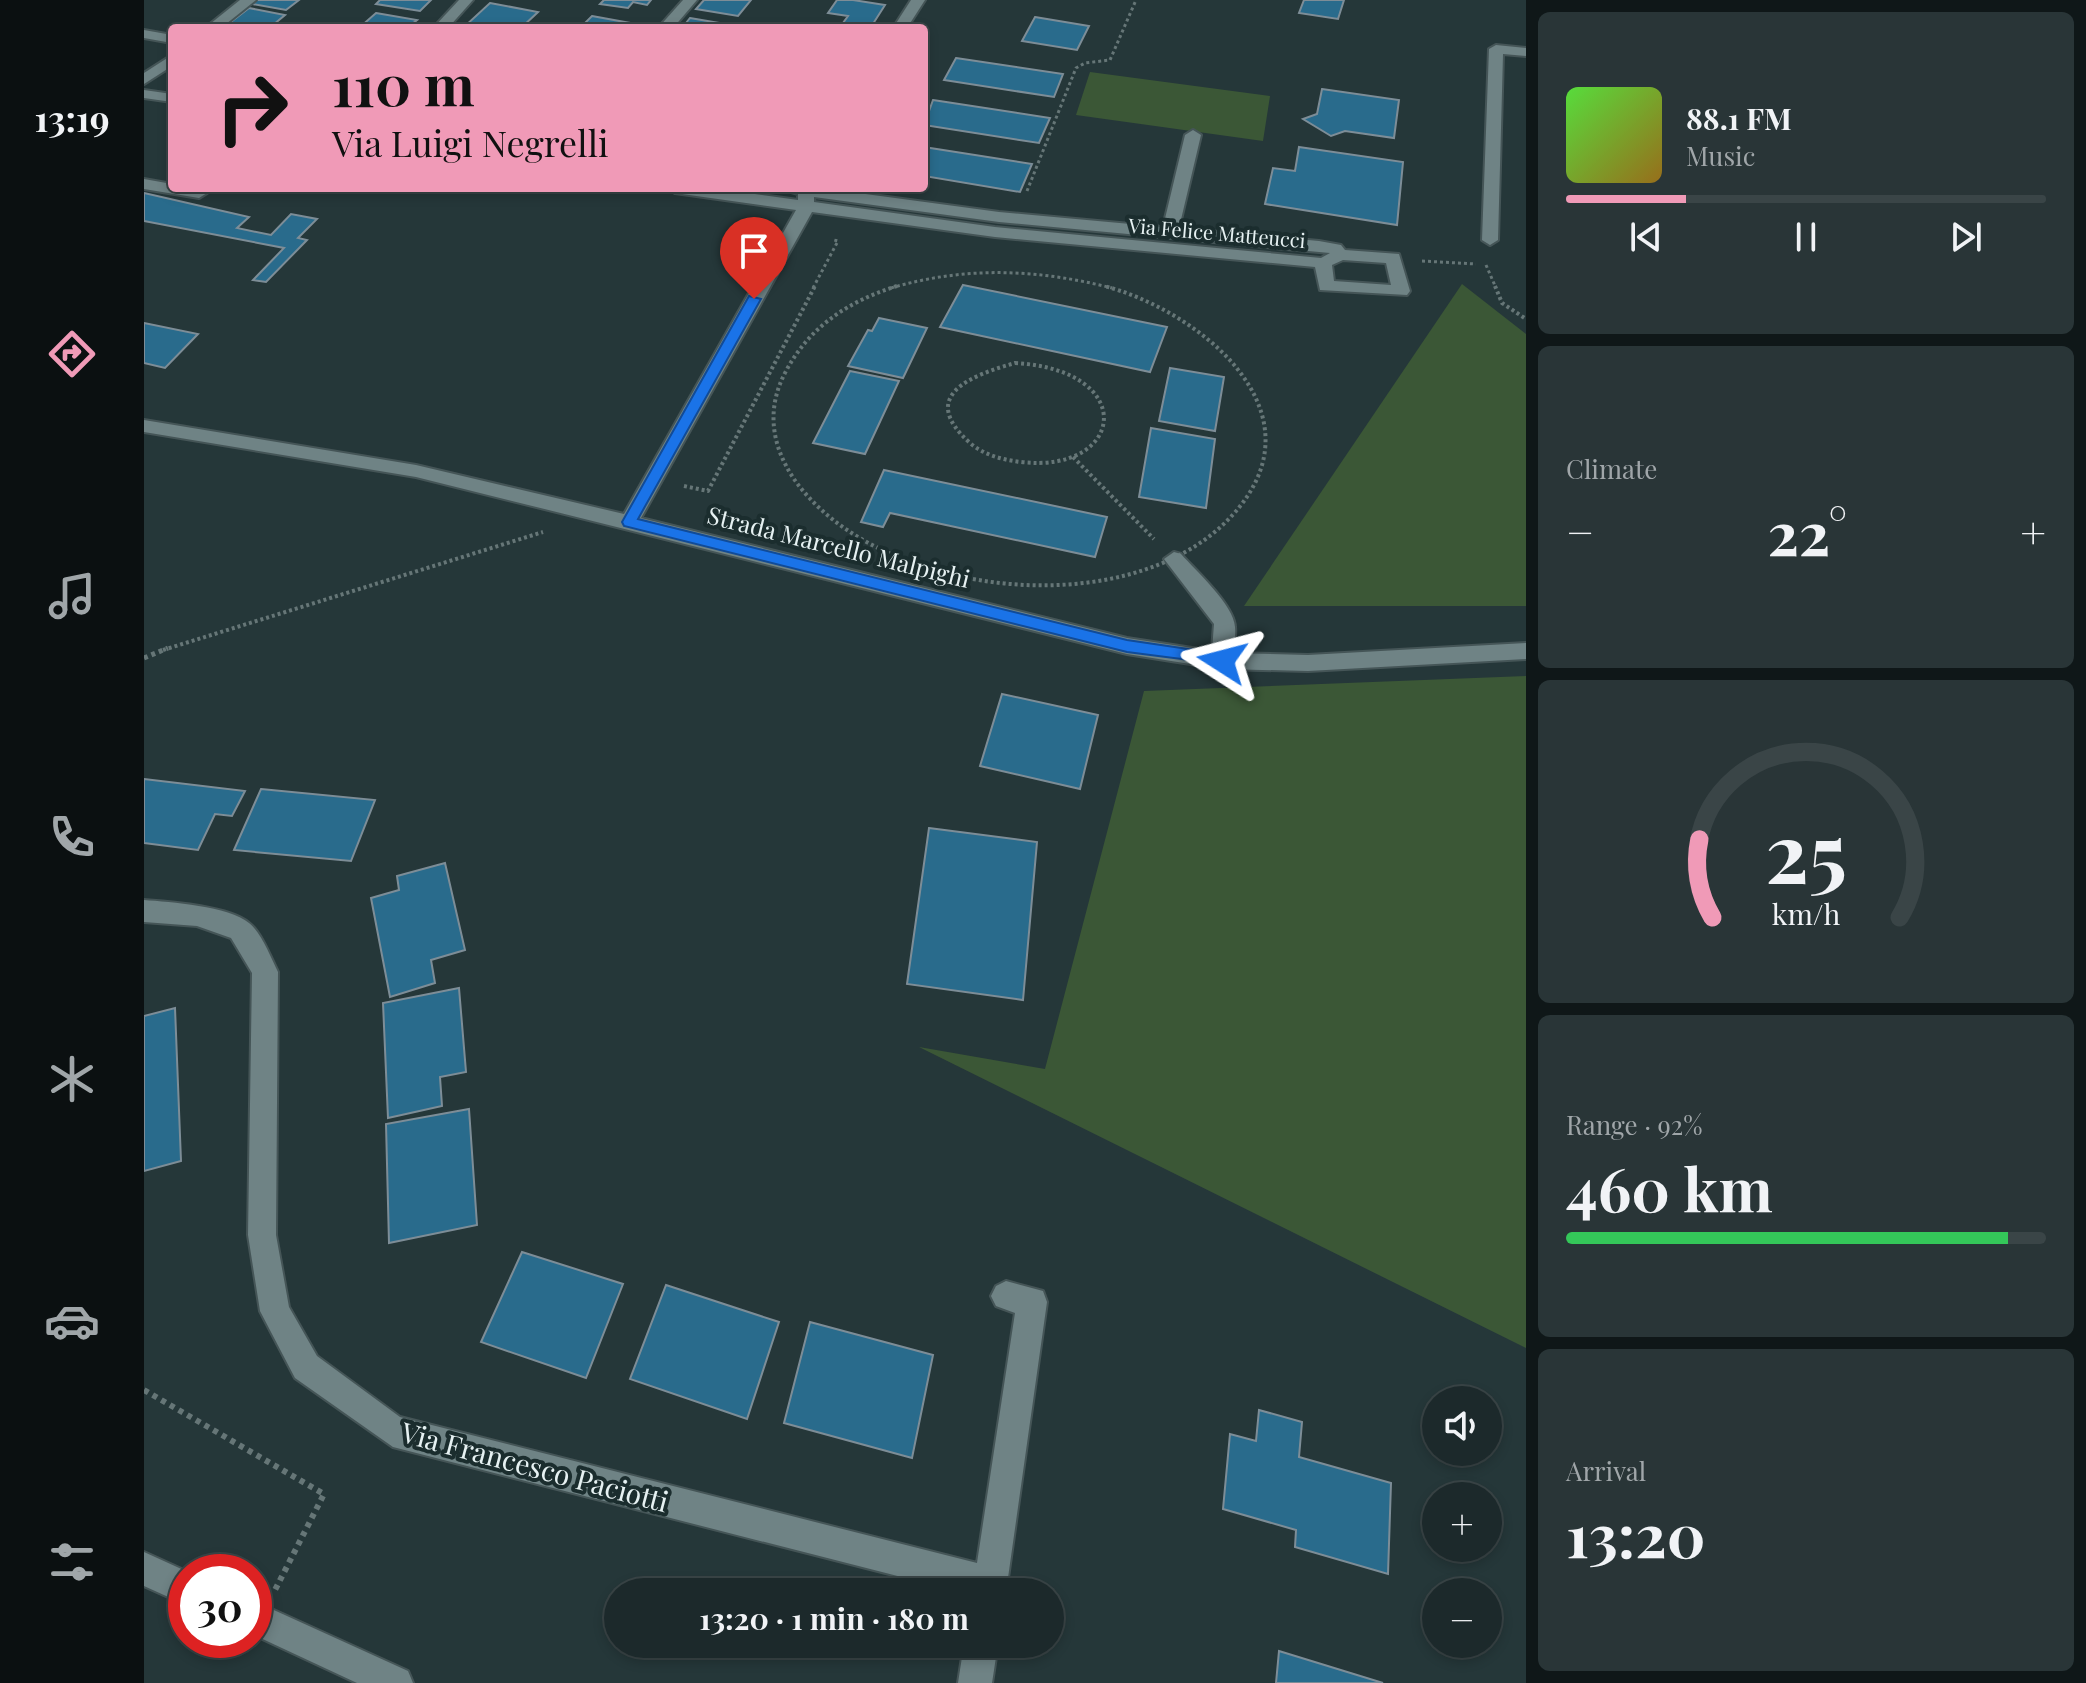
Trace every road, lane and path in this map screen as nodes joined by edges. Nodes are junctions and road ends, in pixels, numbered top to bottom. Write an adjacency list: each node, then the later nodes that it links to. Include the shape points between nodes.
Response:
1 (249, 0): 6 (street)
2 (466, 0): 7 (street)
3 (690, 0): 8 (street)
4 (918, 0): 9 (street)
5 (1136, 0): 26 (path, via 1110,60 1076,68)
6 (217, 24)
7 (444, 24)
8 (669, 24)
9 (903, 24)
10 (144, 34): 11 (street)
11 (168, 38)
12 (1526, 52): 29 (street, via 1496,49)
13 (168, 62): 14 (street)
14 (144, 80)
15 (144, 94): 16 (street)
16 (168, 97)
17 (144, 110): 18 (street)
18 (168, 113)
19 (1193, 135): 27 (street)
20 (144, 184): 21 (street)
21 (168, 188)
22 (193, 192): 24 (street)
23 (750, 192): 25 (street, Via Felice Matteucci)
24 (199, 193)
25 (806, 195): 26 (street, Via Felice Matteucci); 30 (street, Via Felice Matteucci, via 995,232); 38 (street)
26 (1016, 218): 27 (street, Via Felice Matteucci)
27 (1170, 233): 30 (street, Via Felice Matteucci)
28 (824, 238): 33 (path, via 838,241)
29 (1490, 240)
30 (1321, 254): 31 (street, Via Felice Matteucci); 31 (street, via 1326,286 1401,291)
31 (1393, 258): 32 (path, via 1488,265 1502,303)
32 (1526, 319)
33 (773, 365): 34 (path); 37 (path, via 708,491)
34 (785, 367): 40 (path, via 773,400 773,431 783,462 832,521 870,545 928,569 1019,585 1123,576); 40 (path, via 799,345 834,315 890,287 929,277 986,271 1058,275 1101,284 1166,310 1210,338 1235,364 1254,392 1264,423 1264,454 1255,485 1236,514)
35 (144, 426): 38 (street, Strada Marcello Malpighi, via 416,471)
36 (1073, 457): 36 (path, via 1104,431 1100,397 1086,383 1065,371 1015,363 990,367 955,387 948,419 974,449 1022,464); 40 (path)
37 (677, 484)
38 (629, 522): 43 (street, Strada Marcello Malpighi, via 1127,646)
39 (552, 530): 42 (path)
40 (1174, 559): 43 (street, via 1225,624)
41 (1526, 651): 43 (street, Strada Marcello Malpighi, via 1308,663)
42 (144, 658)
43 (1222, 661)
44 (144, 911): 48 (street, Via Francesco Paciotti, via 197,915 240,930 265,972 262,1235 275,1311 306,1367 393,1431)
45 (1006, 1296): 49 (street, Via Francesco Paciotti, via 1032,1302)
46 (144, 1390): 51 (path, via 324,1494)
47 (144, 1569): 50 (street)
48 (951, 1578)
49 (991, 1578)
50 (168, 1580)
51 (272, 1591)
52 (272, 1626): 54 (street)
53 (979, 1658): 55 (street)
54 (396, 1683)
55 (975, 1683)

